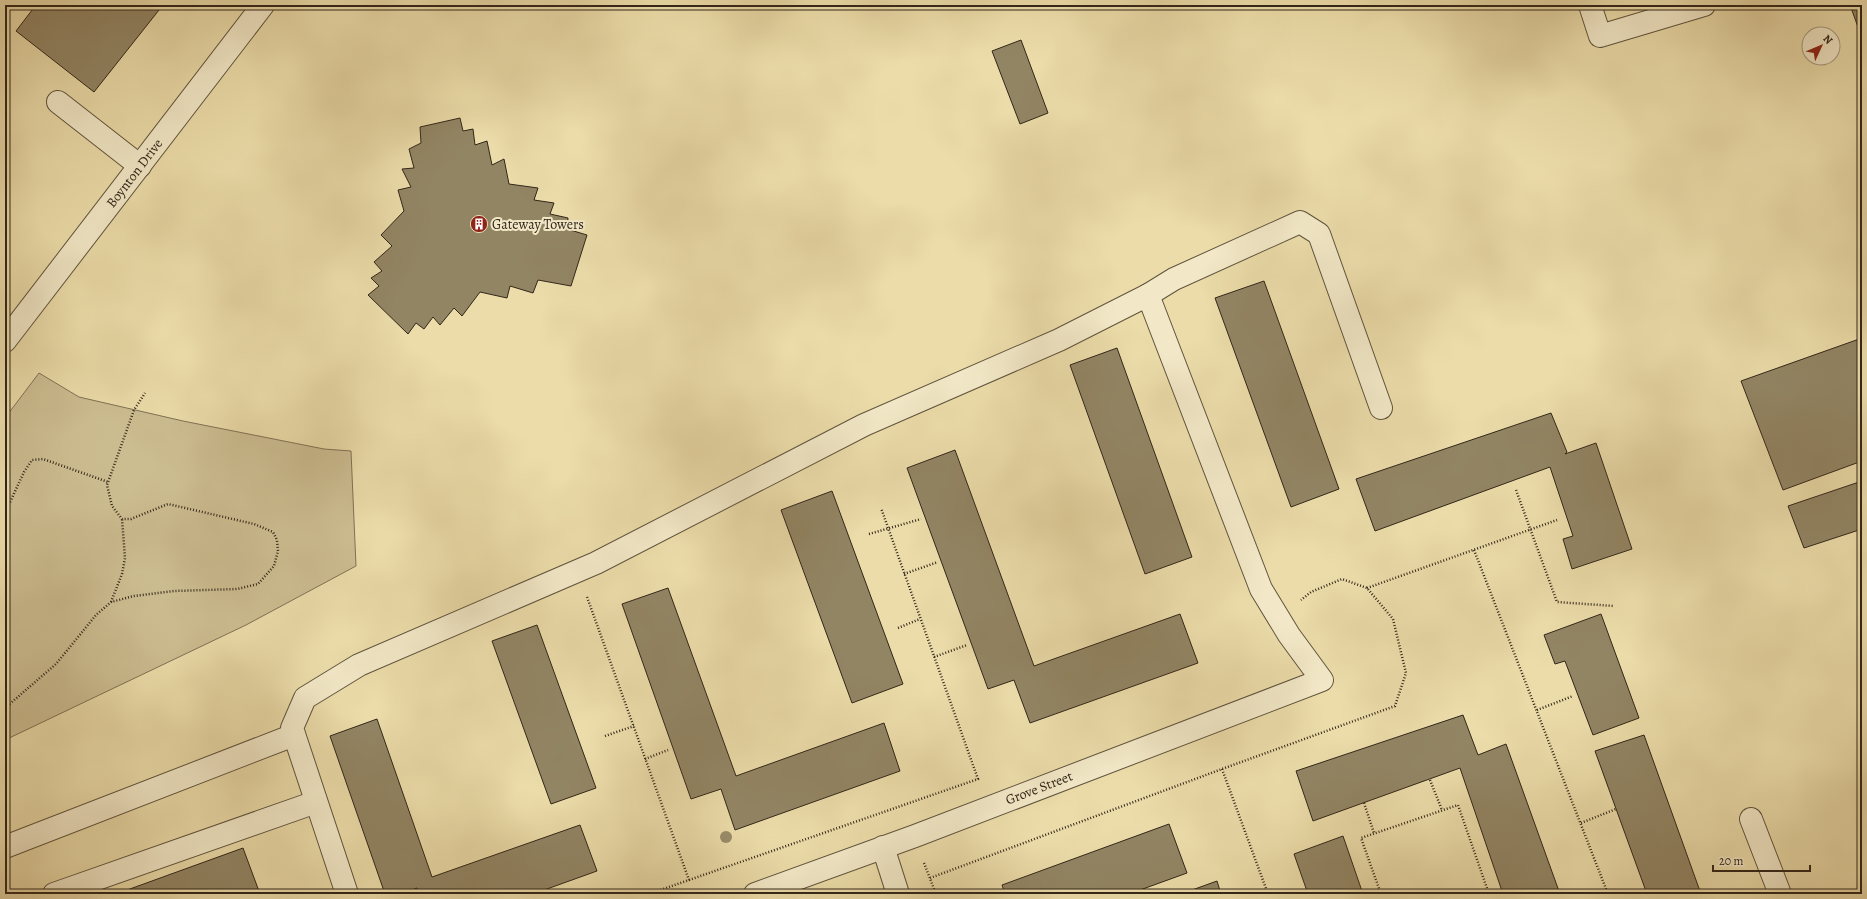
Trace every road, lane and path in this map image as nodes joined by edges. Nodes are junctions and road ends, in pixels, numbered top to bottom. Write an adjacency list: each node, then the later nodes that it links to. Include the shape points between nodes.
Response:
1 (264, 5): 5 (street, Boynton Drive)
2 (1590, 5): 3 (street, via 1600,36)
3 (1704, 5)
4 (58, 102): 5 (street)
5 (140, 166): 7 (street, Boynton Drive)
6 (1148, 294): 9 (street, via 1174,279 1300,222 1319,234); 36 (street, via 1059,340 864,425 596,563 359,665 305,698 292,728); 49 (street, Grove Street, via 1261,589 1289,636 1322,680)
7 (5, 341)
8 (145, 392): 10 (path, via 134,410)
9 (1381, 408)
10 (108, 482): 13 (path, via 43,459 32,460); 14 (path, via 112,506)
11 (1516, 490): 18 (path)
12 (881, 508): 17 (path)
13 (5, 513)
14 (122, 519): 25 (path, via 125,558); 25 (path, via 131,519 168,504 254,524 273,532 278,551 274,566 258,584 237,589 174,591)
15 (921, 519): 17 (path)
16 (1557, 520): 18 (path)
17 (888, 528): 19 (path); 22 (path)
18 (1530, 530): 20 (path); 27 (path, via 1557,602)
19 (869, 534)
20 (1474, 550): 23 (path); 34 (path)
21 (938, 562): 22 (path)
22 (904, 574): 28 (path)
23 (1367, 588): 26 (path, via 1342,579 1311,592); 40 (path, via 1393,619 1406,672 1395,706)
24 (585, 592): 35 (path)
25 (111, 602): 33 (path, via 96,615 56,664)
26 (1298, 602)
27 (1614, 606)
28 (920, 619): 29 (path); 31 (path)
29 (898, 628)
30 (967, 645): 31 (path)
31 (934, 657): 53 (path, via 978,779)
32 (1573, 696): 34 (path)
33 (5, 708)
34 (1537, 710): 47 (path)
35 (634, 726): 37 (path); 39 (path)
36 (294, 735): 42 (street); 50 (street)
37 (605, 736)
38 (668, 750): 39 (path)
39 (646, 759): 53 (path)
40 (1222, 768): 52 (path); 60 (path)
41 (1430, 780): 45 (path)
42 (316, 802): 54 (street); 55 (street)
43 (1364, 804): 48 (path)
44 (1616, 809): 47 (path)
45 (1442, 810): 48 (path); 62 (path, via 1458,805)
46 (1751, 819): 64 (street)
47 (1581, 823): 63 (path)
48 (1374, 833): 61 (path, via 1361,838)
49 (915, 836): 51 (street, Grove Street); 52 (path)
50 (5, 847)
51 (883, 847): 57 (street, Grove Street); 58 (street)
52 (930, 878): 59 (path)
53 (689, 880): 56 (path)
54 (54, 894)
55 (347, 894)
56 (649, 894)
57 (755, 894)
58 (898, 894)
59 (936, 894)
60 (1268, 894)
61 (1381, 894)
62 (1489, 894)
63 (1608, 894)
64 (1780, 894)

